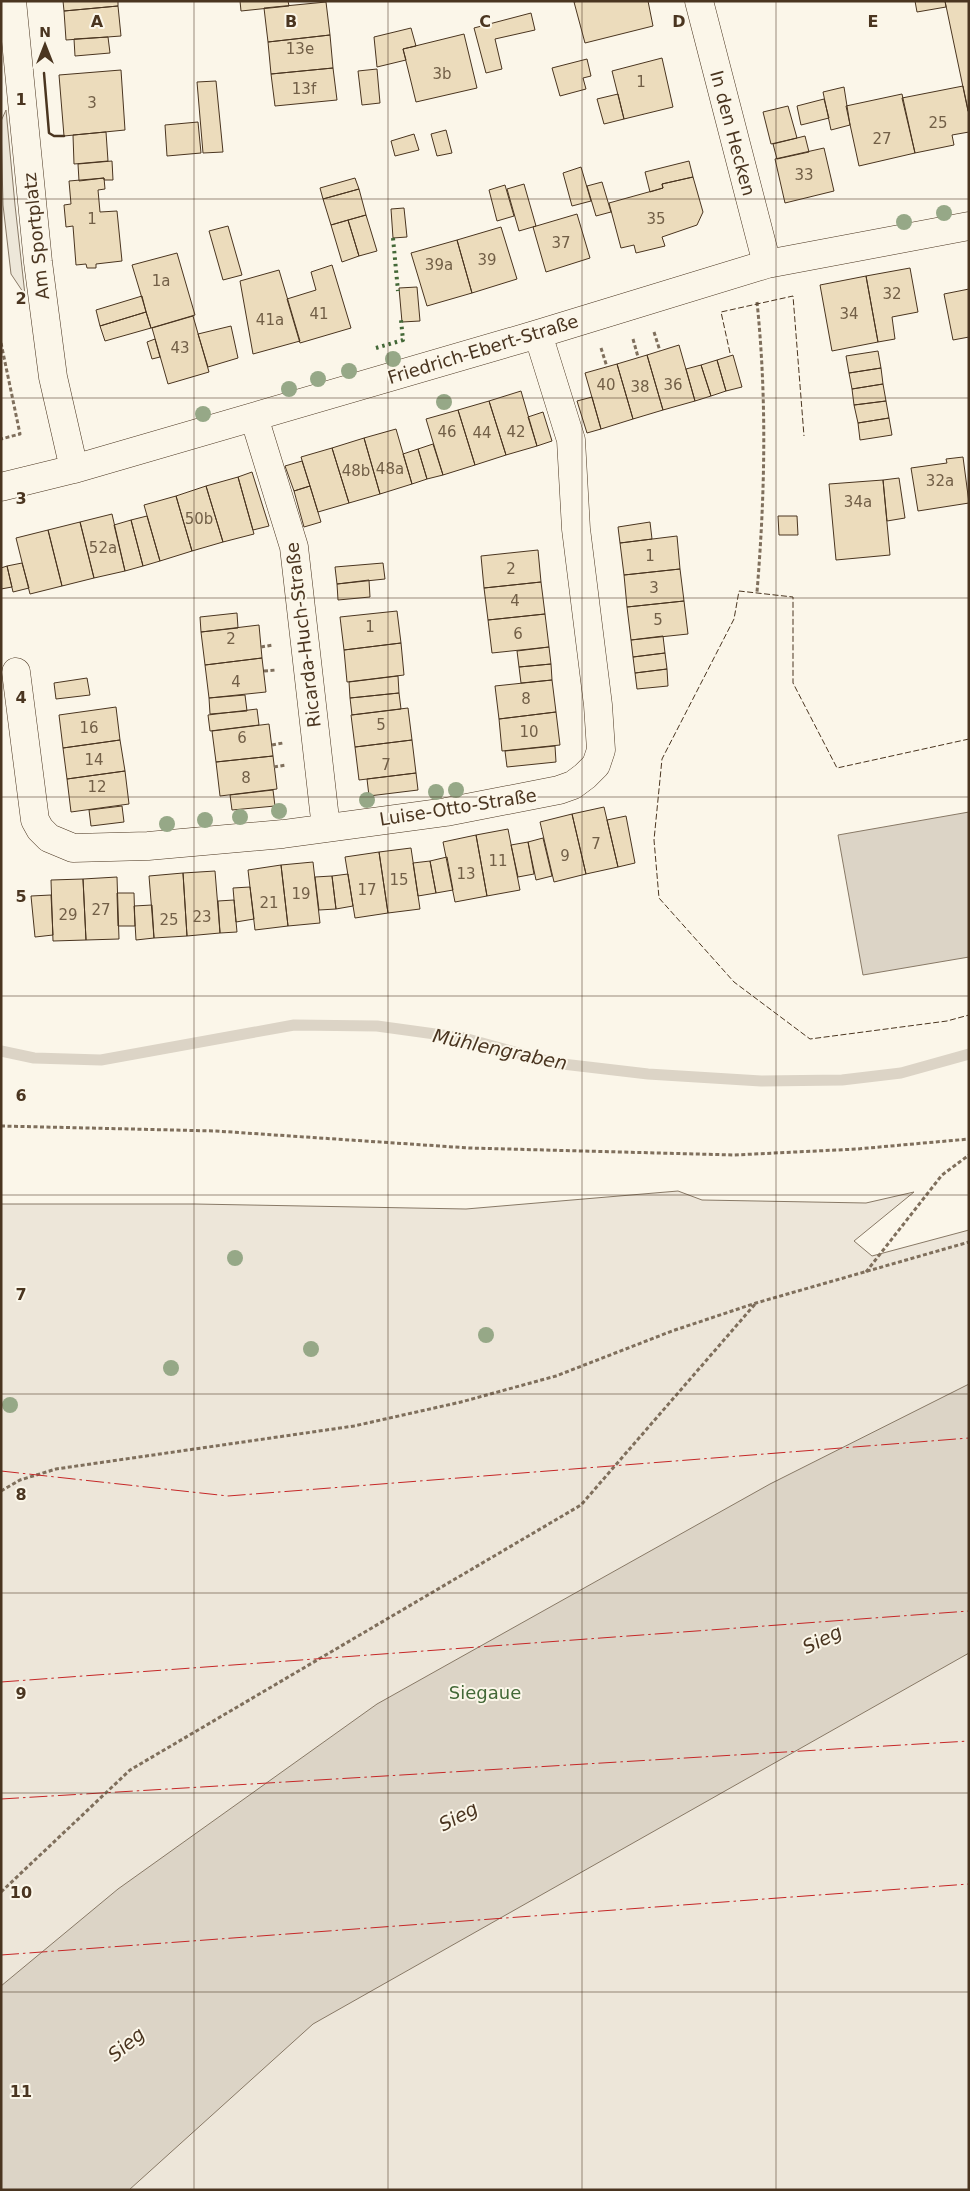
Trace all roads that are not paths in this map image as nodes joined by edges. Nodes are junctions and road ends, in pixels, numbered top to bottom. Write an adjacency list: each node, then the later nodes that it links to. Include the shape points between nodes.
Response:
1 (12, 1): 7 (street, Am Sportplatz, via 53,378)
2 (699, 1): 4 (street, In den Hecken)
3 (969, 226): 4 (street, Friedrich-Ebert-Straße)
4 (759, 267): 5 (street, Friedrich-Ebert-Straße)
5 (538, 334): 6 (street, Friedrich-Ebert-Straße); 10 (street, Luise-Otto-Straße, via 571,440 576,528 598,704 600,750 596,765 573,786 559,790 446,812)
6 (254, 417): 7 (street, Friedrich-Ebert-Straße); 10 (street, Ricarda-Huch-Straße, via 294,547)
7 (74, 469): 8 (street, Friedrich-Ebert-Straße)
8 (1, 487)
9 (16, 672): 10 (street, Luise-Otto-Straße, via 36,820 49,838 73,848 148,846)
10 (326, 828)

